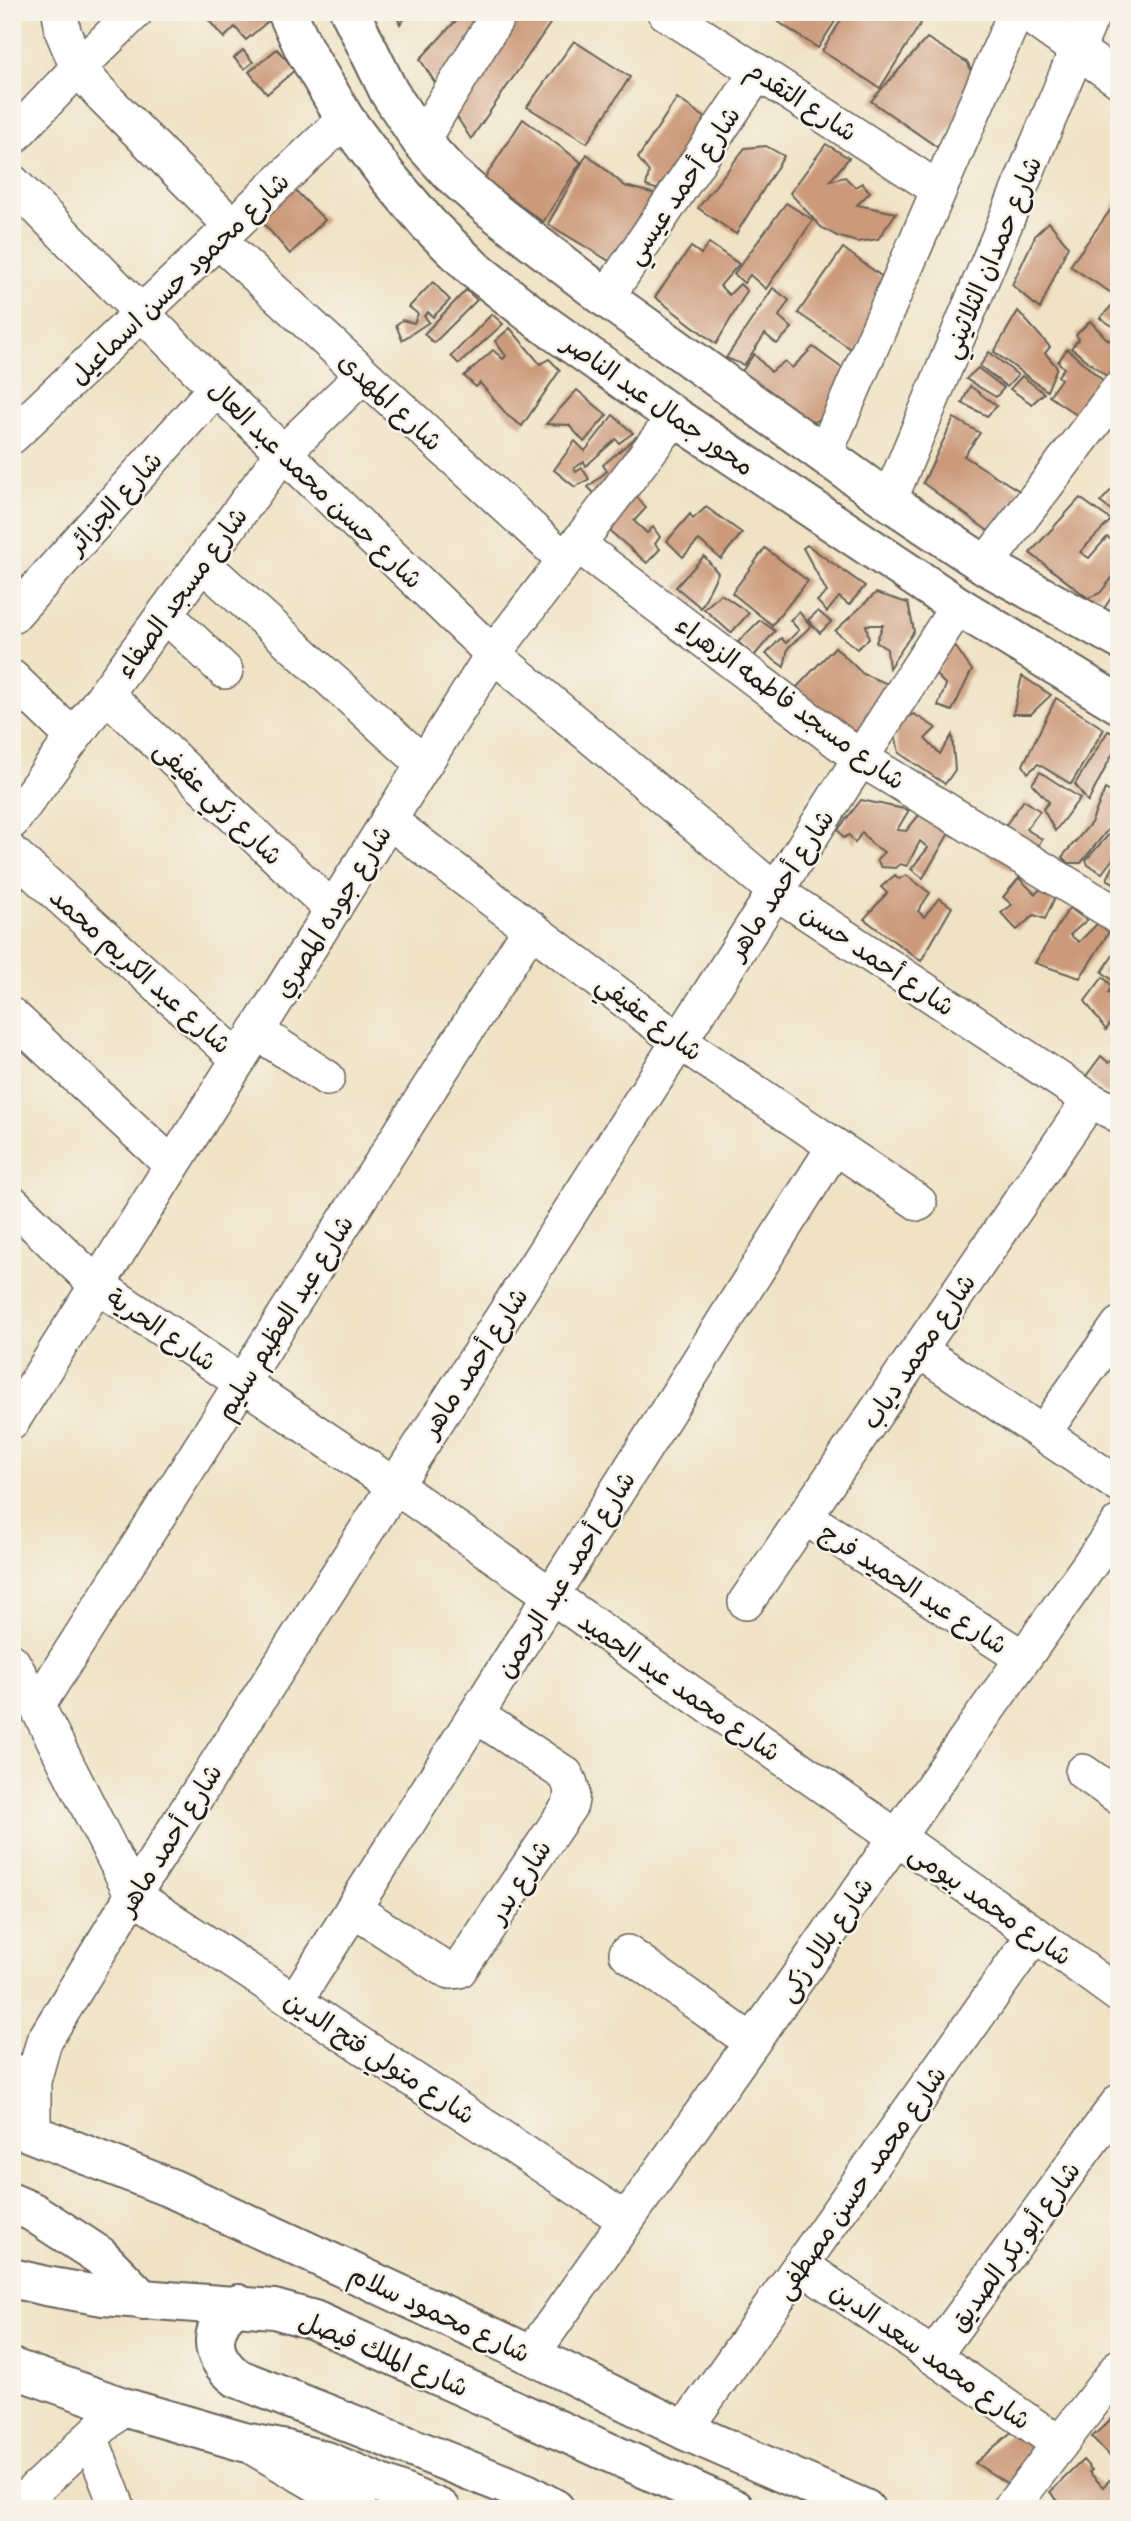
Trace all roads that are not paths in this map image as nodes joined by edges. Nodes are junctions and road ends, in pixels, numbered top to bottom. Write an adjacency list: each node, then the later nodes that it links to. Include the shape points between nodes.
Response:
1 (60, 12): 11 (street, شارع المهدى)
2 (135, 12): 11 (street)
3 (287, 12): 14 (street, محور جمال عبد الناصر)
4 (350, 12): 16 (street, محور جمال عبد الناصر, via 389,92)
5 (500, 12): 16 (street)
6 (665, 12): 12 (street, شارع التقدم)
7 (1016, 12): 18 (street)
8 (1024, 12): 10 (street)
9 (1093, 12): 10 (street, شارع حمدان الثلاثيني)
10 (1077, 50): 13 (street); 29 (street, شارع حمدان الثلاثيني)
11 (78, 68): 15 (street); 19 (street, شارع المهدى)
12 (758, 72): 18 (street, شارع التقدم); 20 (street, شارع أحمد عيسي)
13 (1119, 80)
14 (345, 119): 19 (street, شارع محمود حسن اسماعيل); 25 (street, محور جمال عبد الناصر, via 396,187 474,269)
15 (13, 137)
16 (421, 141): 20 (street, محور جمال عبد الناصر, via 492,210)
17 (12, 182): 21 (street, شارع حسن محمد عبد العال)
18 (939, 189): 28 (street)
19 (225, 233): 21 (street, شارع محمود حسن اسماعيل); 22 (street, شارع المهدى)
20 (606, 298): 28 (street, محور جمال عبد الناصر)
21 (141, 313): 23 (street, شارع حسن محمد عبد العال); 26 (street, شارع محمود حسن اسماعيل)
22 (363, 375): 27 (street, شارع مسجد الصفاء); 30 (street, شارع المهدى)
23 (216, 387): 27 (street, شارع حسن محمد عبد العال); 35 (street, شارع الجزائر)
24 (1119, 388): 32 (street)
25 (675, 417): 30 (street, شارع جوده المصري); 33 (street, محور جمال عبد الناصر)
26 (13, 434)
27 (283, 453): 31 (street, شارع مسجد الصفاء); 37 (street, شارع حسن محمد عبد العال)
28 (824, 455): 29 (street, محور جمال عبد الناصر)
29 (889, 501): 32 (street, محور جمال عبد الناصر)
30 (571, 552): 37 (street, شارع جوده المصري); 43 (street, شارع مسجد فاطمه الزهراء)
31 (202, 563): 34 (street, شارع مسجد الصفاء); 44 (street)
32 (985, 565): 36 (street, محور جمال عبد الناصر)
33 (958, 606): 41 (street, محور جمال عبد الناصر); 43 (street, شارع أحمد ماهر)
34 (165, 614): 38 (street); 40 (street, شارع مسجد الصفاء)
35 (12, 616)
36 (1119, 639)
37 (493, 654): 44 (street, شارع جوده المصري); 48 (street, شارع أحمد حسن)
38 (225, 671)
39 (12, 678): 42 (street)
40 (106, 694): 42 (street, شارع مسجد الصفاء); 49 (street, شارع زكي عفيفى)
41 (1119, 704)
42 (72, 737): 46 (street, شارع مسجد الصفاء)
43 (860, 758): 48 (street, شارع أحمد ماهر); 50 (street, شارع مسجد فاطمه الزهراء)
44 (424, 764): 45 (street, شارع جوده المصري)
45 (388, 820): 49 (street, شارع جوده المصري); 51 (street, شارع عفيفي)
46 (12, 821)
47 (12, 853): 54 (street, شارع عبد الكريم محمد)
48 (775, 891): 53 (street, شارع أحمد ماهر); 56 (street, شارع أحمد حسن)
49 (332, 910): 54 (street, شارع جوده المصري)
50 (1119, 916)
51 (531, 928): 53 (street, شارع عفيفي); 64 (street, شارع عبد العظيم سليم)
52 (12, 1016): 58 (street)
53 (679, 1041): 57 (street, شارع عفيفي); 68 (street, شارع أحمد ماهر)
54 (247, 1045): 55 (street, شارع عبد الكريم محمد); 58 (street, شارع جوده المصري)
55 (327, 1078)
56 (1110, 1108): 63 (street, شارع محمد دياب)
57 (835, 1146): 60 (street, شارع عفيفي); 71 (street, شارع أحمد عبد الرحمن)
58 (173, 1166): 61 (street, شارع جوده المصري)
59 (12, 1203): 61 (street, شارع الحرية)
60 (919, 1203)
61 (97, 1285): 64 (street, شارع الحرية); 65 (street, شارع جوده المصري)
62 (1119, 1325): 66 (street)
63 (919, 1350): 66 (street); 69 (street, شارع محمد دياب)
64 (242, 1383): 68 (street, شارع الحرية); 75 (street, شارع عبد العظيم سليم)
65 (16, 1404)
66 (1042, 1433): 67 (street)
67 (1119, 1485)
68 (395, 1486): 71 (street, شارع محمد عبد الحميد); 80 (street, شارع أحمد ماهر)
69 (805, 1517): 72 (street, شارع محمد دياب); 73 (street, شارع عبد الحميد فرج)
70 (1119, 1523): 73 (street, شارع بلال زكى)
71 (551, 1595): 76 (street, شارع أحمد عبد الرحمن); 79 (street, شارع محمد عبد الحميد)
72 (746, 1602)
73 (1023, 1658): 79 (street, شارع بلال زكى)
74 (12, 1662): 75 (street)
75 (37, 1706): 80 (street)
76 (476, 1715): 81 (street, شارع أحمد عبد الرحمن); 81 (street, شارع بدر, via 565,1774 573,1794 570,1805 459,1970 443,1968)
77 (1083, 1772): 78 (street)
78 (1119, 1797)
79 (896, 1838): 82 (street, شارع محمد بيومى); 86 (street, شارع بلال زكى)
80 (133, 1895): 85 (street, شارع متولي فتح الدين); 89 (street, شارع أحمد ماهر, via 44,2041)
81 (354, 1909): 85 (street, شارع أحمد عبد الرحمن)
82 (1035, 1934): 84 (street, شارع محمد بيومى); 92 (street, شارع محمد حسن مصطفى)
83 (627, 1952): 86 (street)
84 (1119, 1995)
85 (295, 2001): 91 (street, شارع متولي فتح الدين)
86 (752, 2042): 91 (street, شارع بلال زكى)
87 (12, 2072): 89 (street)
88 (1119, 2102): 97 (street, شارع أبو بكر الصديق)
89 (23, 2130): 96 (street, شارع محمود سلام, via 173,2189)
90 (12, 2203): 94 (street, via 100,2256)
91 (626, 2220): 96 (street, شارع بلال زكى)
92 (801, 2266): 97 (street, شارع محمد سعد الدين); 101 (street, شارع محمد حسن مصطفى)
93 (12, 2278): 94 (street, شارع الملك فيصل)
94 (143, 2300): 95 (street, شارع الملك فيصل)
95 (238, 2304): 109 (street, via 219,2322 215,2347 219,2360 237,2378 526,2493); 110 (street, شارع الملك فيصل, via 314,2320)
96 (531, 2355): 101 (street, شارع محمود سلام)
97 (933, 2356): 104 (street, شارع محمد سعد الدين)
98 (1119, 2367): 104 (street)
99 (12, 2368): 100 (street)
100 (123, 2407): 102 (street); 103 (street)
101 (684, 2430): 111 (street, شارع محمود سلام)
102 (91, 2439): 105 (street); 106 (street)
103 (244, 2442): 107 (street); 108 (street, via 329,2462)
104 (1060, 2444): 112 (street)
105 (14, 2509)
106 (118, 2509)
107 (359, 2509)
108 (441, 2509)
109 (555, 2509)
110 (735, 2509)
111 (865, 2509)
112 (1010, 2509)

